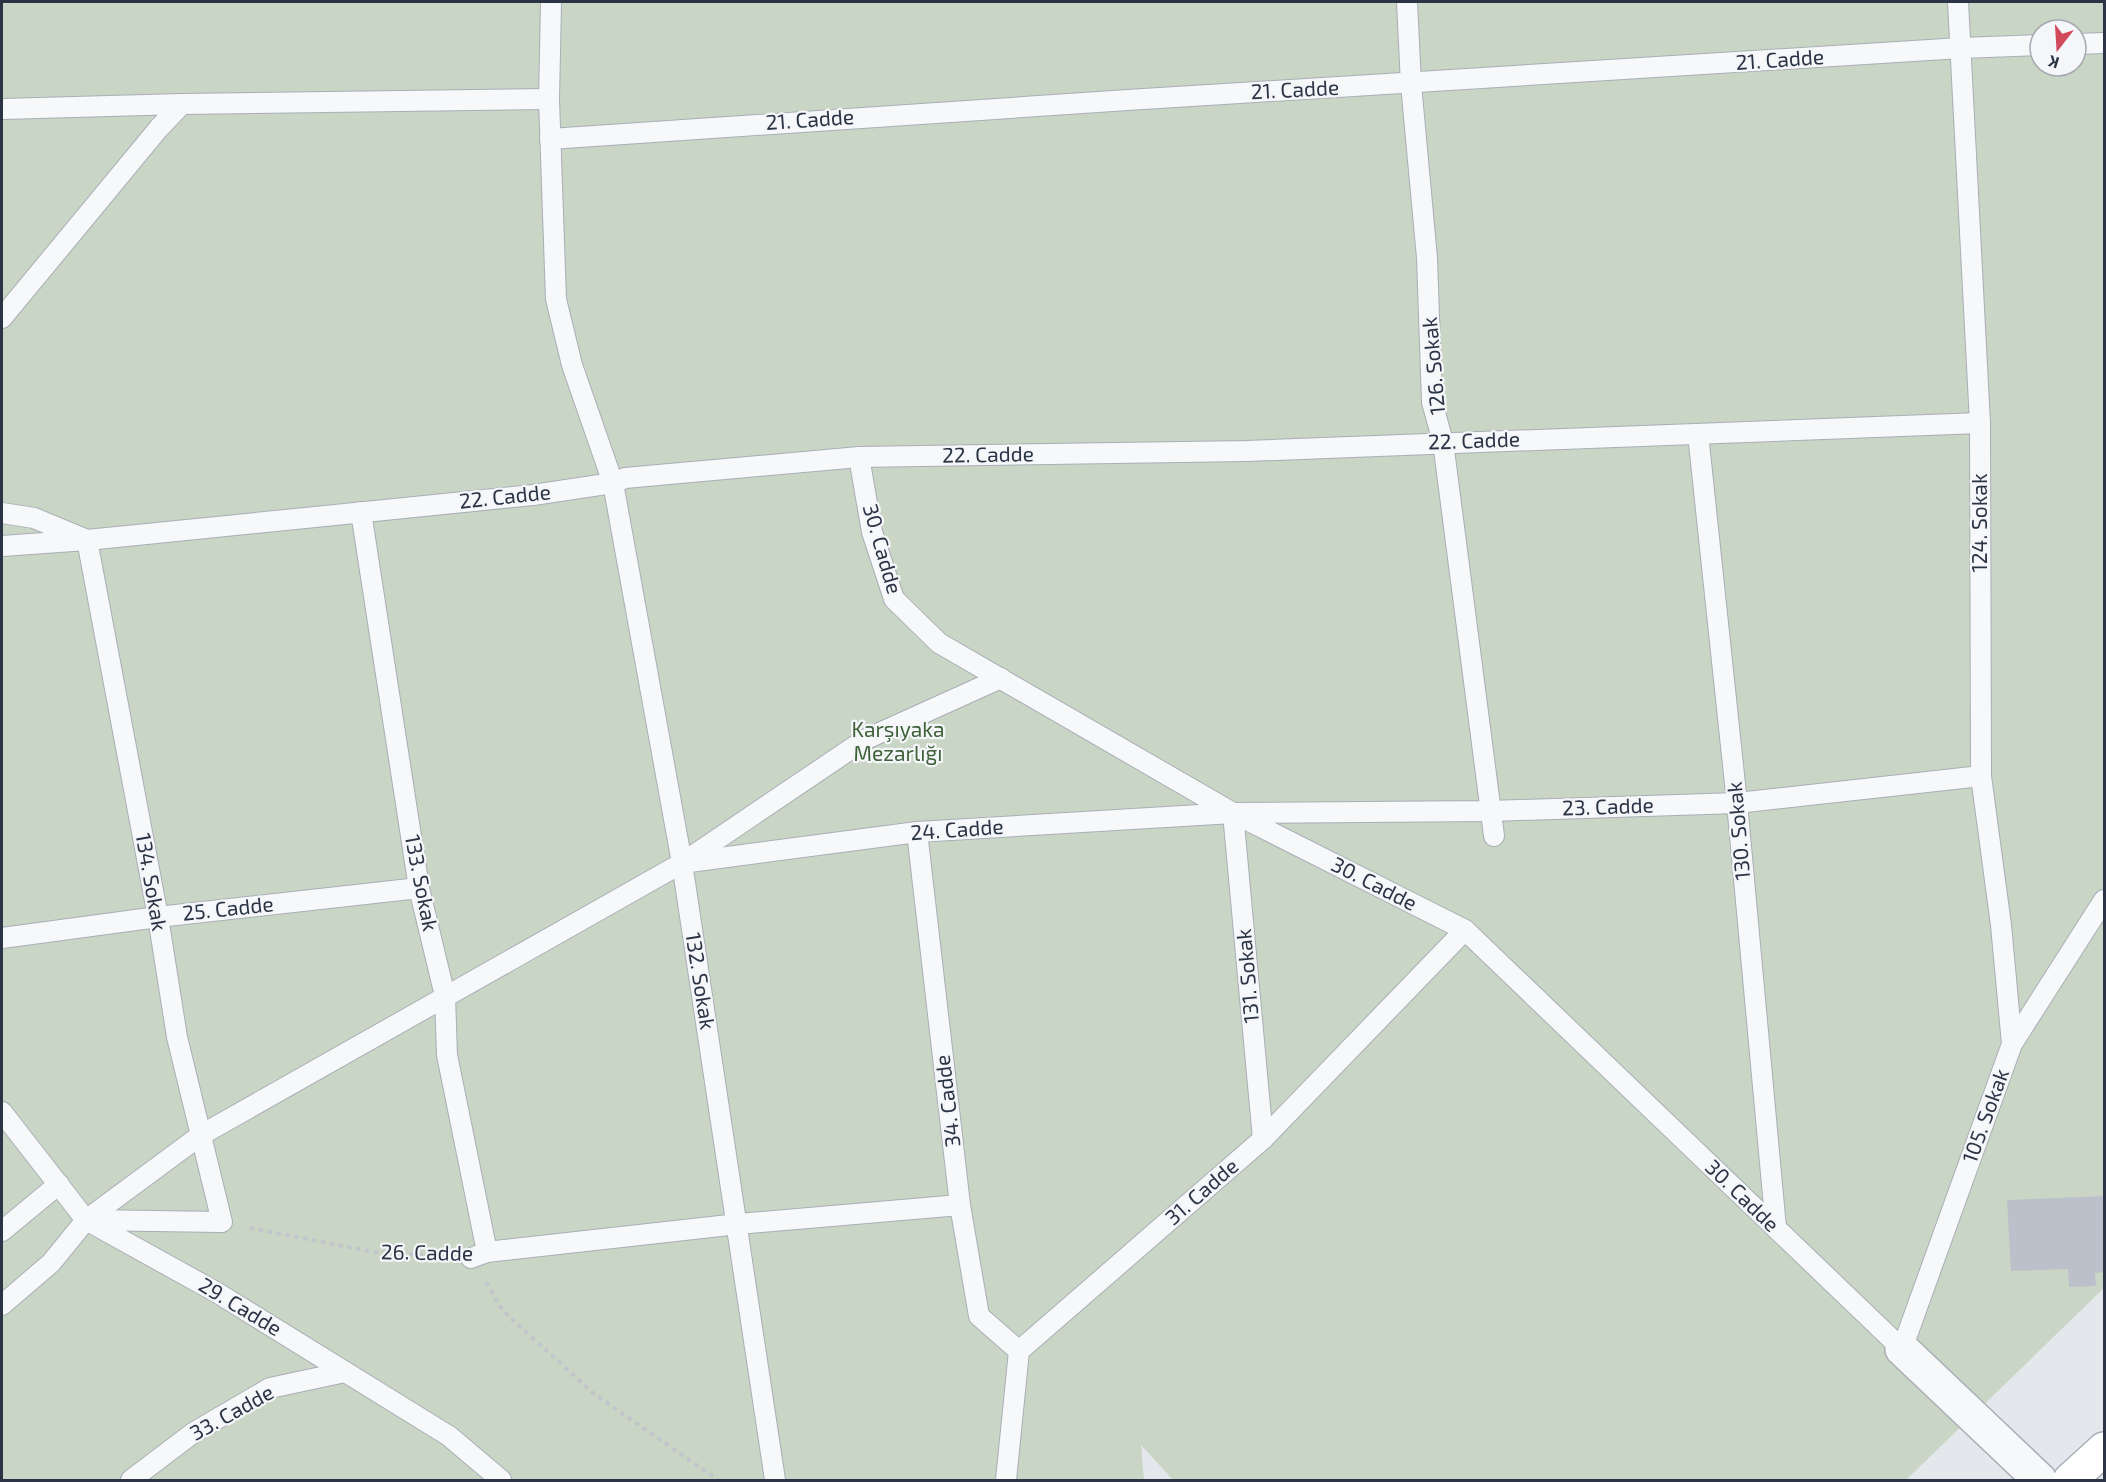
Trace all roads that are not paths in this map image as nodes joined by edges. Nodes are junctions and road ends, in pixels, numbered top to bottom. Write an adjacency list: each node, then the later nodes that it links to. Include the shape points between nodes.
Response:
1 (551, 2): 9 (lane, 132. Sokak)
2 (1407, 2): 8 (lane, 126. Sokak)
3 (1958, 2): 7 (lane, 124. Sokak)
4 (2104, 43): 5 (lane)
5 (2088, 44)
6 (2028, 45): 7 (lane, 21. Cadde)
7 (1961, 48): 8 (lane, 21. Cadde); 14 (lane, 124. Sokak)
8 (1411, 84): 12 (lane, 21. Cadde); 16 (lane, 126. Sokak, via 1426,258 1432,402)
9 (549, 99): 10 (lane); 12 (lane, 132. Sokak)
10 (182, 104): 11 (lane); 13 (lane)
11 (2, 109)
12 (550, 139): 18 (lane, 132. Sokak, via 556,299 573,365)
13 (2, 318)
14 (1980, 423): 15 (lane, 22. Cadde); 24 (lane, 124. Sokak)
15 (1698, 434): 16 (lane, 22. Cadde); 25 (lane, 130. Sokak)
16 (1443, 442): 17 (lane, 22. Cadde, via 1235,451); 26 (lane, 126. Sokak)
17 (859, 457): 18 (lane, 22. Cadde, via 626,477); 23 (lane, 30. Cadde, via 872,532 894,599 939,643)
18 (613, 483): 19 (lane, 22. Cadde); 30 (lane, 132. Sokak)
19 (361, 512): 21 (lane, 22. Cadde); 31 (lane, 133. Sokak)
20 (2, 513): 21 (lane, via 34,518)
21 (87, 540): 22 (lane, 22. Cadde); 33 (lane, 134. Sokak)
22 (2, 546)
23 (1001, 678): 27 (lane, 30. Cadde); 30 (lane, via 864,740)
24 (1981, 776): 25 (lane, 23. Cadde); 37 (lane, 124. Sokak)
25 (1737, 803): 26 (lane, 23. Cadde); 45 (lane, 130. Sokak)
26 (1490, 811): 27 (lane, 23. Cadde); 29 (lane, 126. Sokak)
27 (1233, 813): 28 (lane, 24. Cadde); 34 (lane, 30. Cadde); 40 (lane, 131. Sokak)
28 (917, 832): 30 (lane, 24. Cadde); 42 (lane, 34. Cadde)
29 (1494, 836)
30 (682, 863): 36 (lane); 44 (lane, 132. Sokak)
31 (419, 888): 33 (lane, 25. Cadde); 36 (lane, 133. Sokak)
32 (2104, 900): 37 (lane, 105. Sokak)
33 (158, 917): 35 (lane, 25. Cadde); 39 (lane, 134. Sokak, via 177,1037)
34 (1465, 930): 40 (lane, 31. Cadde); 45 (lane, 30. Cadde)
35 (2, 938)
36 (445, 996): 39 (lane); 47 (lane, 133. Sokak, via 447,1055)
37 (2012, 1044): 49 (lane, 105. Sokak)
38 (2, 1112): 41 (lane, 29. Cadde)
39 (201, 1135): 43 (lane); 43 (lane, 134. Sokak, via 222,1222)
40 (1263, 1139): 50 (lane, 31. Cadde)
41 (58, 1184): 43 (lane, 29. Cadde); 46 (lane)
42 (960, 1205): 44 (lane, 26. Cadde); 50 (lane, 34. Cadde, via 979,1316)
43 (86, 1220): 48 (lane, via 51,1263); 51 (lane, 29. Cadde, via 216,1292)
44 (738, 1224): 47 (lane, 26. Cadde); 55 (lane, 132. Sokak)
45 (1776, 1228): 49 (lane, 30. Cadde)
46 (2, 1231)
47 (479, 1255)
48 (2, 1305)
49 (1902, 1348): 57 (street)
50 (1020, 1351): 56 (lane)
51 (345, 1372): 53 (lane, 33. Cadde, via 270,1389 193,1433); 54 (lane, 29. Cadde, via 449,1437)
52 (2104, 1449): 58 (main road)
53 (131, 1480)
54 (501, 1480)
55 (775, 1480)
56 (1006, 1480)
57 (2040, 1480)
58 (2070, 1480)

